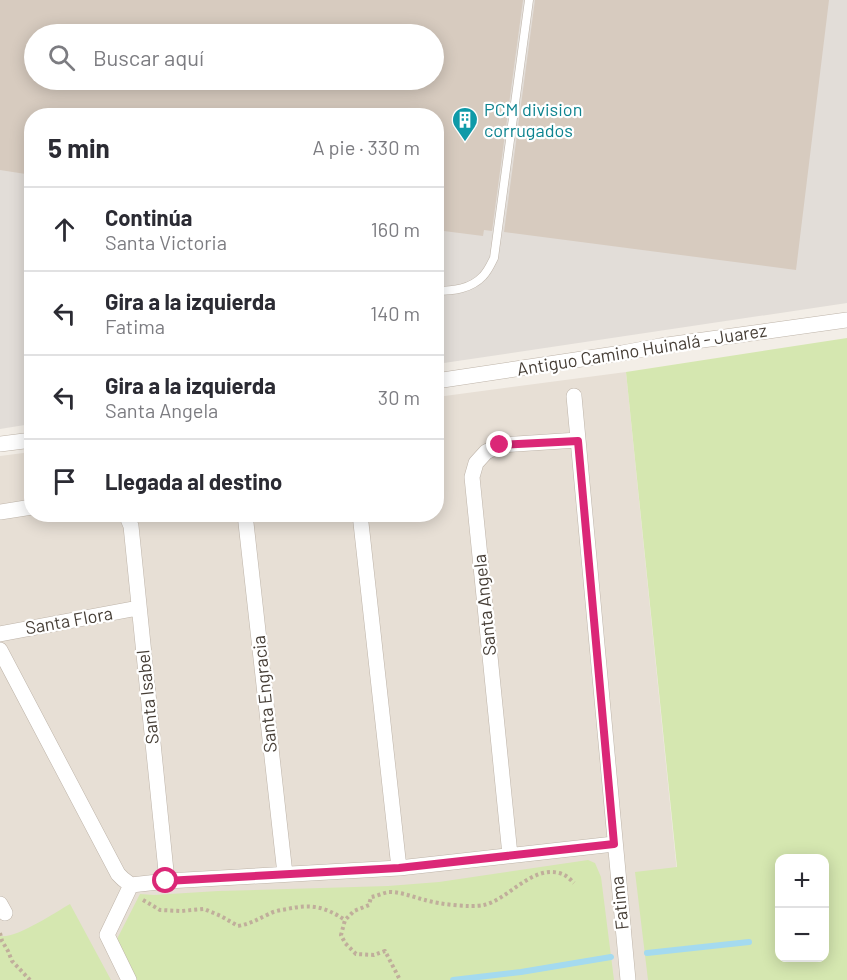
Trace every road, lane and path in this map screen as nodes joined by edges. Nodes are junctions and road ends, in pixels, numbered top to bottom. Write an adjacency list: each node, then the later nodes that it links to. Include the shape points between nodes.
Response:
1 (529, 0): 2 (lane, via 494,258 483,276 466,288)
2 (444, 291)
3 (847, 320): 4 (street, Antiguo Camino Huinalá - Juarez)
4 (444, 380)
5 (574, 396): 7 (street, Fatima)
6 (24, 441): 8 (street)
7 (578, 441): 17 (street, Fatima); 18 (street, Santa Angela, via 500,445 481,457 472,477)
8 (0, 444)
9 (24, 508): 10 (street)
10 (0, 512)
11 (129, 522): 14 (street, Santa Isabel)
12 (246, 522): 20 (street, Santa Engracia)
13 (361, 522): 19 (street)
14 (138, 608): 15 (street, Santa Flora); 21 (street, Santa Isabel)
15 (0, 634)
16 (0, 651): 23 (street, via 118,874)
17 (614, 844): 18 (street); 29 (street, Fatima)
18 (510, 855): 19 (street)
19 (399, 868): 20 (street)
20 (285, 874): 21 (street)
21 (166, 881): 23 (street)
22 (574, 883): 24 (path, via 561,873 548,872 527,879 484,905 445,904 387,892 371,897 369,905)
23 (130, 887): 24 (path, via 138,897 160,910 204,909 238,926 271,912 314,906 331,910); 28 (street, via 107,935)
24 (345, 920): 26 (path, via 341,935 345,943 356,954 385,951)
25 (0, 933): 27 (path, via 12,961)
26 (399, 978)
27 (30, 980)
28 (129, 980)
29 (628, 980)

